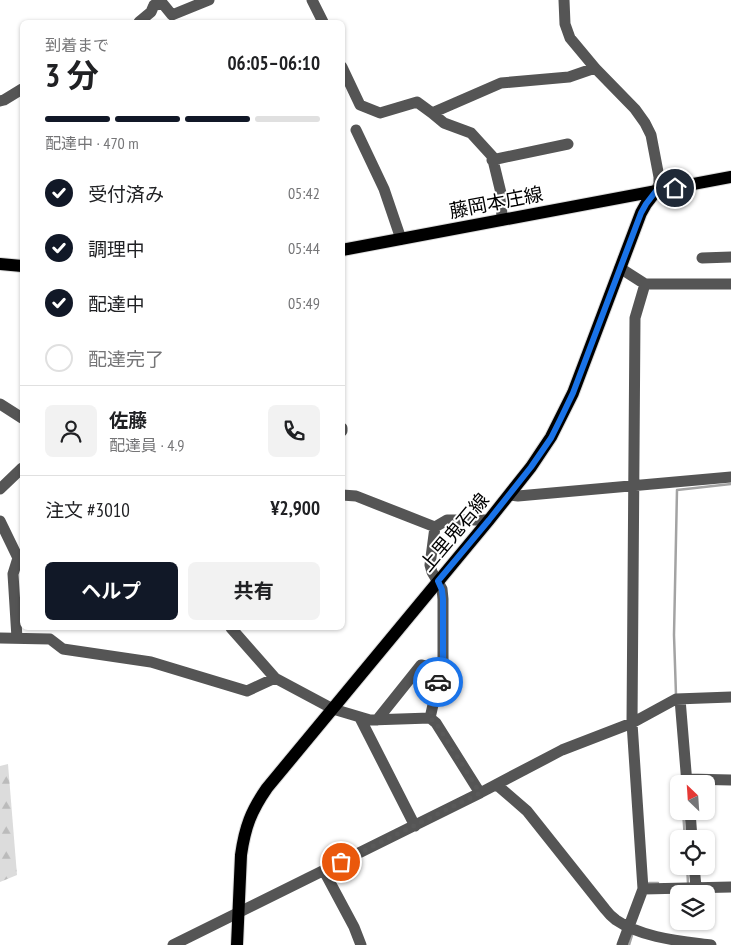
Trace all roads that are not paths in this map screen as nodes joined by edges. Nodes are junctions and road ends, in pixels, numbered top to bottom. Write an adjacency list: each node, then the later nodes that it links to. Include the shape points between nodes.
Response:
1 (209, 0): 4 (street, via 172,16 163,4)
2 (312, 0): 6 (street)
3 (564, 0): 7 (street, via 565,24 570,38)
4 (152, 3): 5 (street, via 152,12)
5 (142, 20)
6 (321, 20)
7 (595, 68): 11 (street, via 569,77 501,83); 16 (street, via 636,109 645,123 651,136 659,177)
8 (345, 73): 11 (street, via 360,105 380,113 417,102)
9 (20, 90): 10 (street)
10 (0, 101)
11 (432, 112): 14 (street, via 444,123 472,133)
12 (356, 130): 18 (street, via 384,188)
13 (568, 144): 14 (street)
14 (492, 160): 17 (street, via 501,193)
15 (731, 177): 16 (main road)
16 (656, 191): 17 (main road, 藤岡本庄線); 24 (main road, 上里鬼石線, via 641,213)
17 (502, 220): 18 (main road, 藤岡本庄線)
18 (401, 239): 19 (main road, 藤岡本庄線)
19 (345, 249)
20 (731, 257): 21 (street)
21 (702, 258)
22 (0, 264): 23 (main road)
23 (20, 266)
24 (620, 268): 25 (street); 34 (main road, 上里鬼石線, via 560,420 542,452)
25 (644, 284): 26 (street); 31 (street, via 635,318)
26 (731, 284)
27 (0, 404): 28 (street)
28 (20, 417)
29 (20, 470): 32 (street)
30 (731, 477): 31 (street)
31 (634, 486): 34 (street); 51 (street)
32 (0, 489)
33 (345, 495): 37 (street, via 356,496)
34 (510, 495): 35 (main road, 上里鬼石線)
35 (489, 520): 37 (street, via 447,520); 38 (main road, 上里鬼石線)
36 (0, 521): 42 (street, via 18,558 13,574)
37 (435, 527): 38 (street, via 430,565)
38 (438, 581): 43 (street, via 443,599); 47 (main road, 上里鬼石線)
39 (20, 628): 42 (street)
40 (233, 630): 44 (street)
41 (0, 638): 42 (street)
42 (17, 638): 44 (street, via 50,639 63,649 150,662 247,691)
43 (442, 669): 49 (street); 50 (street, via 422,665)
44 (275, 678): 47 (street)
45 (731, 697): 46 (street)
46 (680, 699): 51 (street); 52 (street)
47 (333, 709): 48 (street); 63 (main road, 上里鬼石線, via 267,788 250,816 242,855)
48 (360, 718): 50 (street); 57 (street)
49 (430, 718): 50 (street); 56 (street)
50 (377, 720)
51 (632, 722): 55 (street, via 562,750); 62 (street)
52 (686, 775)
53 (715, 780): 54 (street)
54 (731, 780)
55 (497, 785): 56 (street); 64 (street, via 527,811 614,919)
56 (480, 793): 57 (street)
57 (415, 826): 58 (street)
58 (324, 871): 63 (street); 67 (street)
59 (731, 886): 60 (street)
60 (715, 887)
61 (670, 888): 62 (street)
62 (644, 889): 64 (street)
63 (239, 913): 65 (street); 66 (main road, 上里鬼石線)
64 (629, 927): 68 (street); 69 (street, via 667,940)
65 (173, 945)
66 (238, 945)
67 (361, 945)
68 (622, 945)
69 (711, 945)

